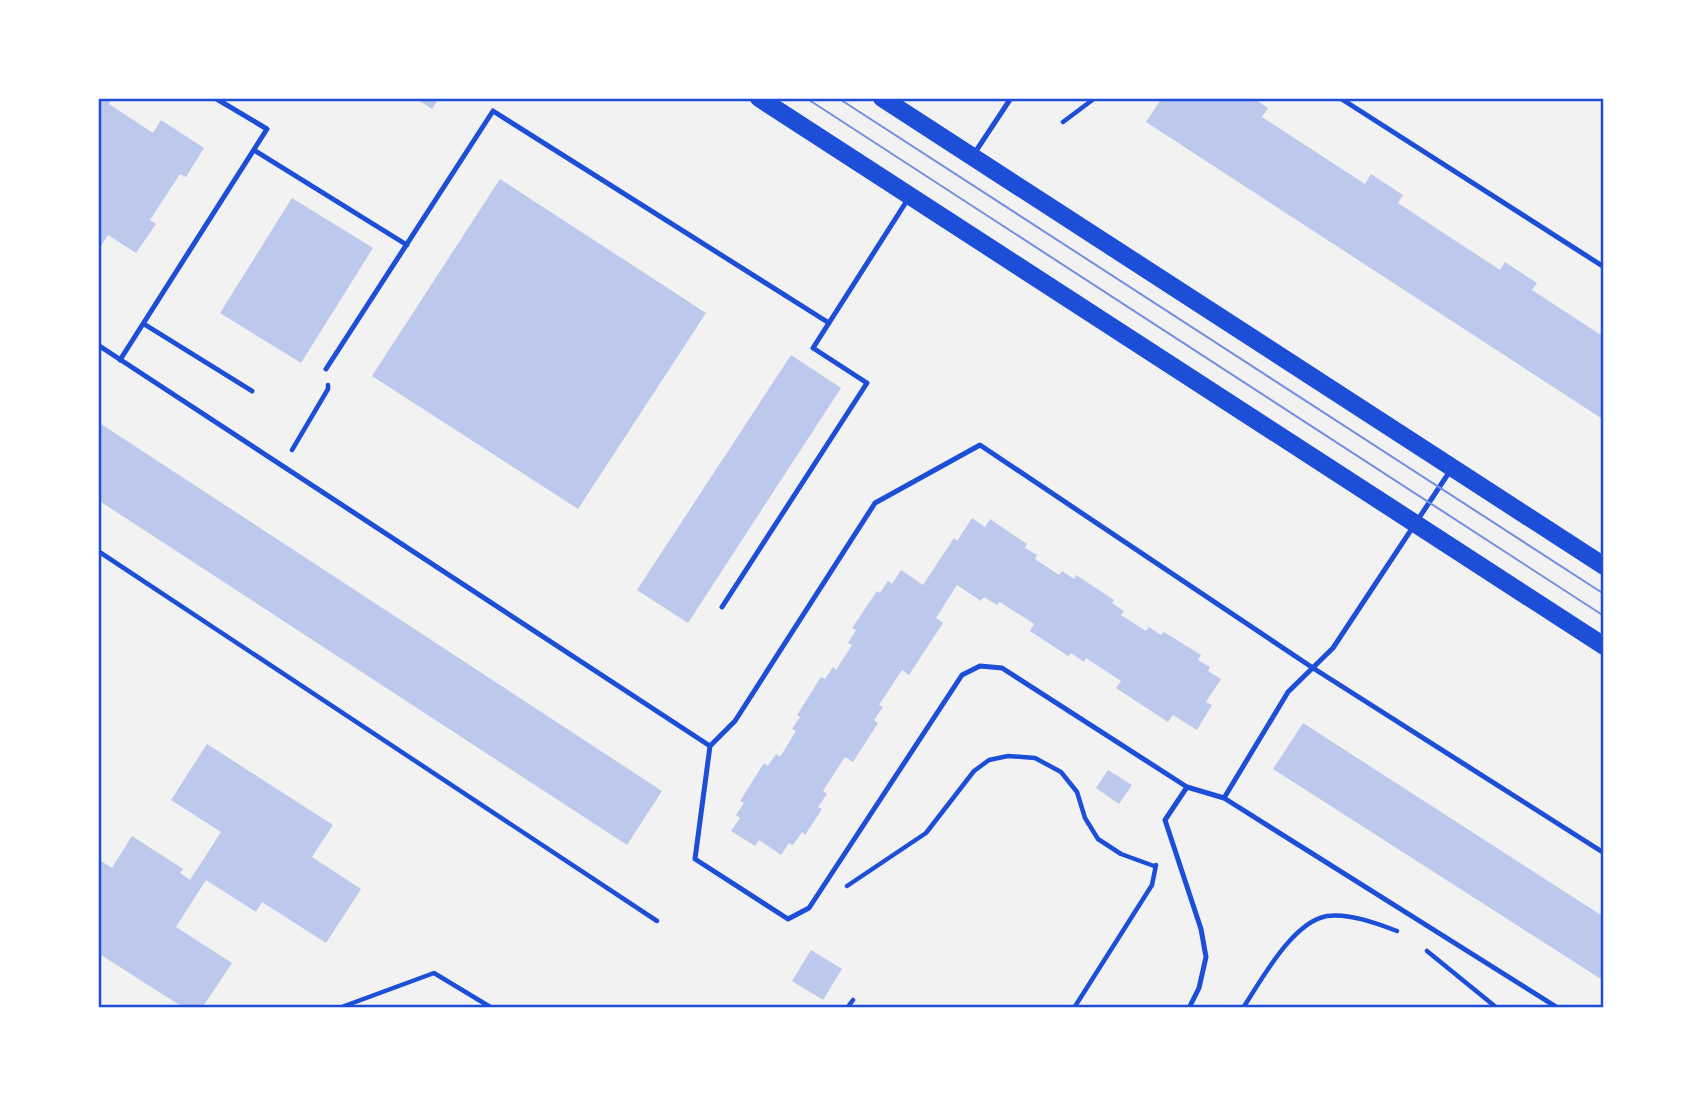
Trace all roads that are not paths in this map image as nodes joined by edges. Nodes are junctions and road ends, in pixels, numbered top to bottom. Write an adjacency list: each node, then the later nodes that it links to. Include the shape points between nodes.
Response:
1 (215, 98): 6 (lane, via 267,129)
2 (760, 98): 8 (main road)
3 (882, 98): 7 (main road)
4 (1012, 98): 7 (lane)
5 (1340, 98): 10 (lane)
6 (254, 150): 9 (lane); 12 (lane)
7 (972, 157): 17 (main road)
8 (910, 196): 11 (lane); 18 (main road)
9 (407, 245): 11 (lane, via 493,111); 15 (lane)
10 (1604, 267)
11 (829, 323): 20 (lane, via 813,348 867,383)
12 (144, 324): 14 (lane); 16 (lane)
13 (98, 345): 14 (lane)
14 (120, 360): 23 (lane)
15 (326, 369)
16 (252, 391)
17 (1452, 468): 18 (lane); 19 (main road)
18 (1416, 523): 21 (main road); 22 (lane, via 1333,648)
19 (1604, 566)
20 (722, 607)
21 (1604, 646)
22 (1313, 668): 23 (lane, via 980,446 875,503 735,721); 25 (lane, via 1288,692); 26 (lane)
23 (710, 746): 24 (lane, via 695,859 788,919 809,908 962,675 980,666 1002,668)
24 (1187, 787): 25 (lane); 27 (lane, via 1166,820 1206,957)
25 (1224, 798): 28 (lane)
26 (1604, 853)
27 (1189, 1008)
28 (1558, 1008)

